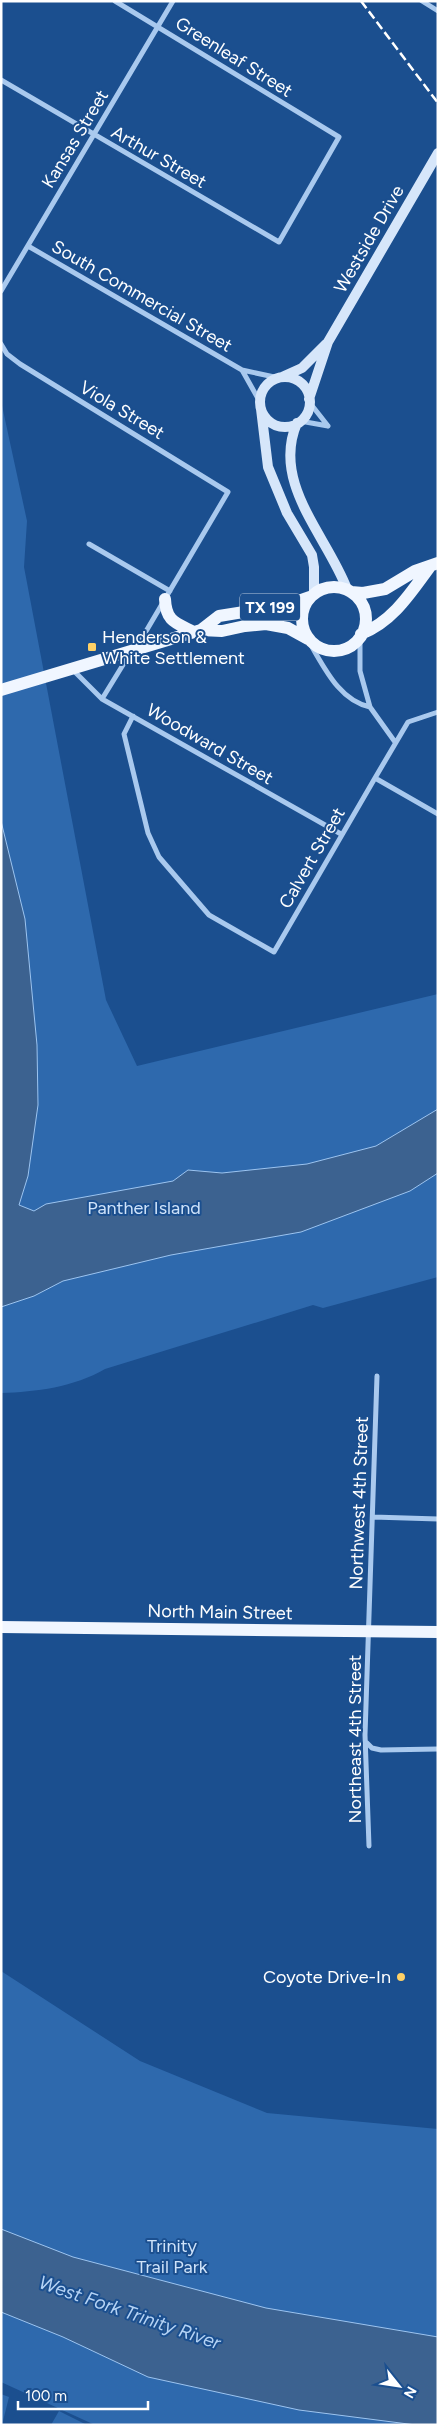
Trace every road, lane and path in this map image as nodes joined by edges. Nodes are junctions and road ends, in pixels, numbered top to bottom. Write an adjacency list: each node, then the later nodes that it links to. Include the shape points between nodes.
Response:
1 (115, 1): 5 (street, Greenleaf Street)
2 (173, 1): 5 (street, Kansas Street)
3 (422, 1): 4 (street)
4 (438, 11)
5 (158, 27): 7 (street, Kansas Street); 9 (street, Greenleaf Street, via 339,137)
6 (1, 80): 7 (street, Arthur Street)
7 (94, 135): 9 (street, Arthur Street); 10 (street, Kansas Street)
8 (438, 153): 12 (main road, Westside Drive)
9 (279, 242)
10 (28, 246): 11 (street, Kansas Street); 14 (street, South Commercial Street)
11 (1, 291)
12 (328, 342): 15 (main road, Westside Drive, via 302,368); 16 (main road, Westside Drive)
13 (3, 347): 22 (street, Viola Street, via 20,364 228,492)
14 (242, 370): 15 (street, South Commercial Street); 17 (street, South Commercial Street)
15 (281, 377): 16 (main road, via 302,383); 17 (main road, via 265,387)
16 (310, 401): 18 (main road); 18 (street, via 328,426)
17 (261, 405): 18 (main road, via 269,421 276,425); 23 (main road, via 268,467 287,513 312,555 315,576)
18 (299, 422): 21 (main road, via 290,441 293,482)
19 (89, 544): 22 (street)
20 (433, 566): 21 (main road, via 384,589 363,593); 25 (main road, via 391,615)
21 (349, 591): 23 (main road, via 332,587); 25 (main road, via 359,599 365,613 366,622)
22 (167, 595): 24 (main road, via 166,610 170,618); 27 (street)
23 (312, 596): 24 (main road, TX 199, via 284,605 219,616); 26 (main road, via 303,612 302,623)
24 (198, 631): 26 (main road, TX 199, via 266,624 288,628); 27 (main road, TX 199)
25 (361, 635): 26 (main road, via 352,645 332,651); 31 (street, via 360,671)
26 (310, 641): 31 (street, via 334,682 359,705)
27 (132, 650): 28 (main road, TX 199); 30 (street)
28 (73, 670): 29 (main road, TX 199); 30 (street, Woodward Street)
29 (1, 690)
30 (102, 699): 33 (street, Woodward Street)
31 (370, 707): 34 (street)
32 (438, 712): 34 (street, Calvert Street, via 408,722)
33 (133, 716): 37 (street, Woodward Street); 37 (street, Calvert Street, via 124,734 148,833 159,857 209,915 274,952)
34 (396, 742): 35 (street, Calvert Street)
35 (375, 778): 36 (street); 37 (street, Calvert Street)
36 (438, 814)
37 (341, 834)
38 (377, 1376): 39 (street, Northwest 4th Street)
39 (373, 1517): 40 (street); 42 (street, Northwest 4th Street)
40 (438, 1519)
41 (1, 1627): 42 (main road, North Main Street)
42 (370, 1631): 43 (main road, North Main Street); 44 (street, Northeast 4th Street)
43 (438, 1632)
44 (367, 1743): 45 (street, via 381,1750); 46 (street, Northeast 4th Street)
45 (438, 1749)
46 (369, 1846)

